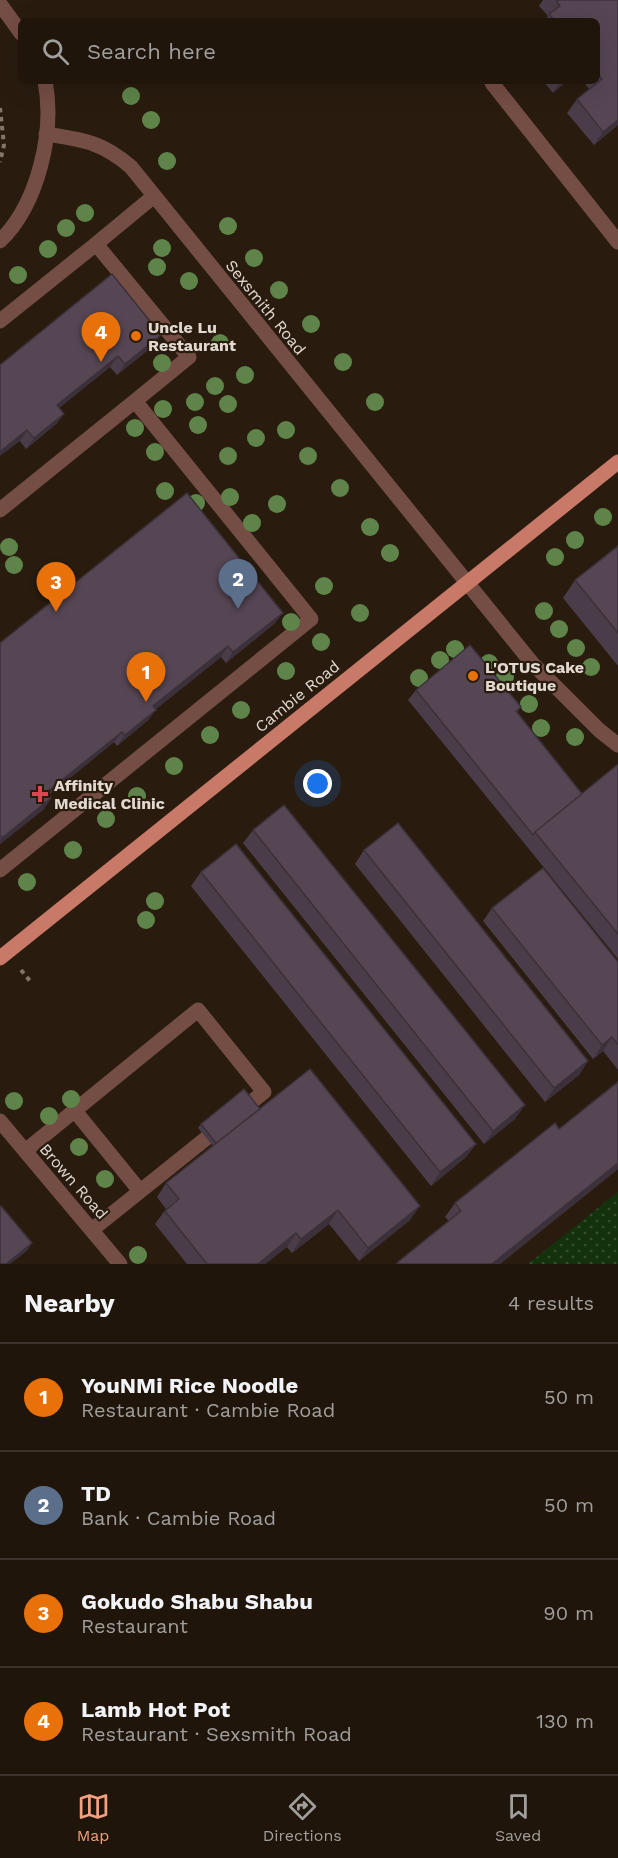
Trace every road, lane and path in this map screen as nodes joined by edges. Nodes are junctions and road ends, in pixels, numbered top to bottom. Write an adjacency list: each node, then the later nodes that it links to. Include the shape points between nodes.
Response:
1 (0, 4): 2 (street)
2 (18, 29)
3 (46, 84): 6 (street, via 49,104)
4 (493, 84): 10 (street)
5 (0, 108): 7 (path, via 4,146)
6 (46, 134): 8 (street, Sexsmith Road, via 111,150 131,167); 9 (street, via 26,209)
7 (0, 162)
8 (154, 196): 11 (street); 16 (street, Sexsmith Road)
9 (0, 241)
10 (618, 242)
11 (96, 244): 12 (street); 13 (street, via 189,357)
12 (0, 321)
13 (135, 401): 15 (street); 18 (street, via 311,619)
14 (618, 462): 16 (main road, Cambie Road)
15 (0, 510)
16 (467, 582): 17 (street, Sexsmith Road, via 554,688); 19 (main road, Cambie Road)
17 (618, 745)
18 (0, 870)
19 (0, 958)
20 (21, 970): 21 (path)
21 (31, 982)
22 (75, 1111): 24 (street); 25 (street); 25 (street, via 198,1010 206,1019 264,1092)
23 (0, 1121): 24 (street, Brown Road)
24 (25, 1151): 26 (street, Brown Road)
25 (140, 1191): 26 (street)
26 (93, 1229): 27 (street, Brown Road)
27 (120, 1264)

